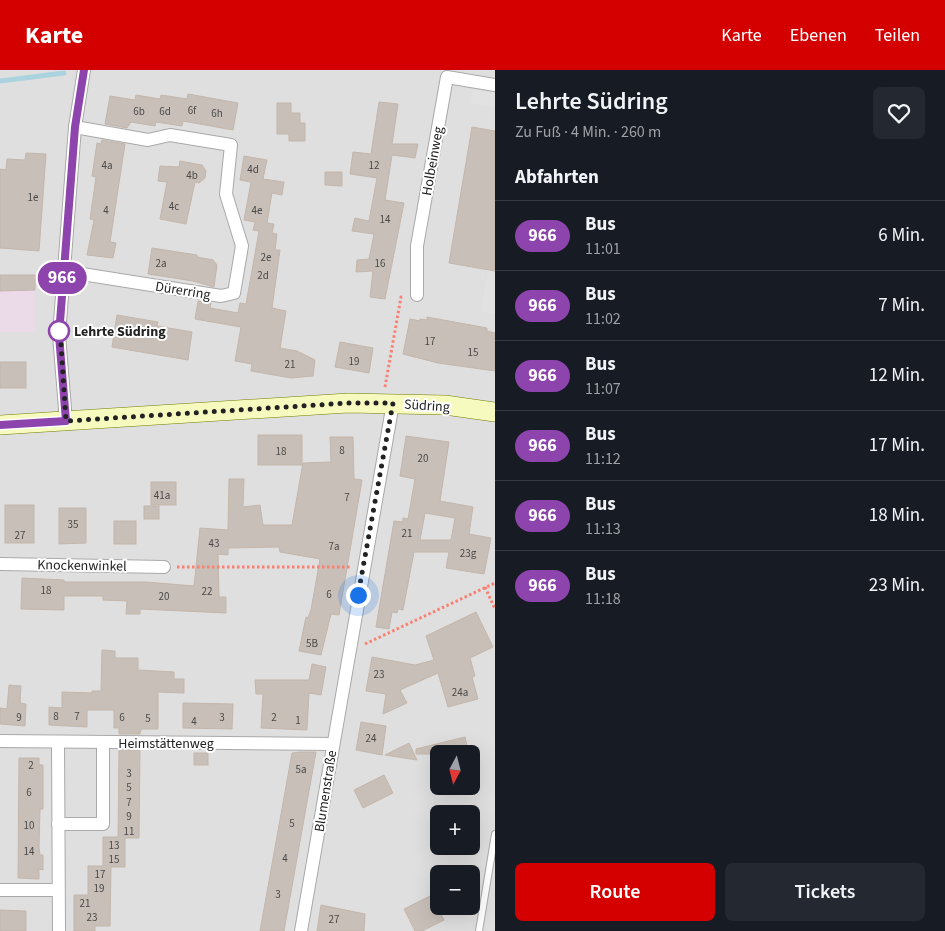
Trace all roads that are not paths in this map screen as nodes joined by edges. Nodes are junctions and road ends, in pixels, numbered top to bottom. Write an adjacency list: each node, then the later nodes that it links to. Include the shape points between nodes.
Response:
1 (84, 70): 3 (street)
2 (495, 84): 5 (street, Holbeinweg, via 447,77 417,246)
3 (75, 127): 4 (street); 4 (street, Dürerring, via 148,140 170,135 231,145 226,194 242,246 234,293 221,296)
4 (63, 271): 8 (street, via 59,335)
5 (418, 294)
6 (388, 403): 7 (street, Südring, via 445,405); 8 (street, Südring); 15 (street, Blumenstraße)
7 (495, 412)
8 (66, 421): 9 (street, Südring)
9 (0, 425)
10 (0, 564): 11 (street, Knockenwinkel)
11 (164, 567)
12 (0, 741): 13 (street, Heimstättenweg)
13 (58, 742): 14 (street, Heimstättenweg); 16 (street)
14 (103, 743): 15 (street, Heimstättenweg); 16 (street, via 103,824)
15 (332, 744): 21 (street, Blumenstraße)
16 (58, 824): 19 (street)
17 (495, 834): 22 (lane)
18 (0, 890): 19 (street)
19 (58, 890): 20 (street)
20 (59, 931)
21 (301, 931)
22 (478, 931)

